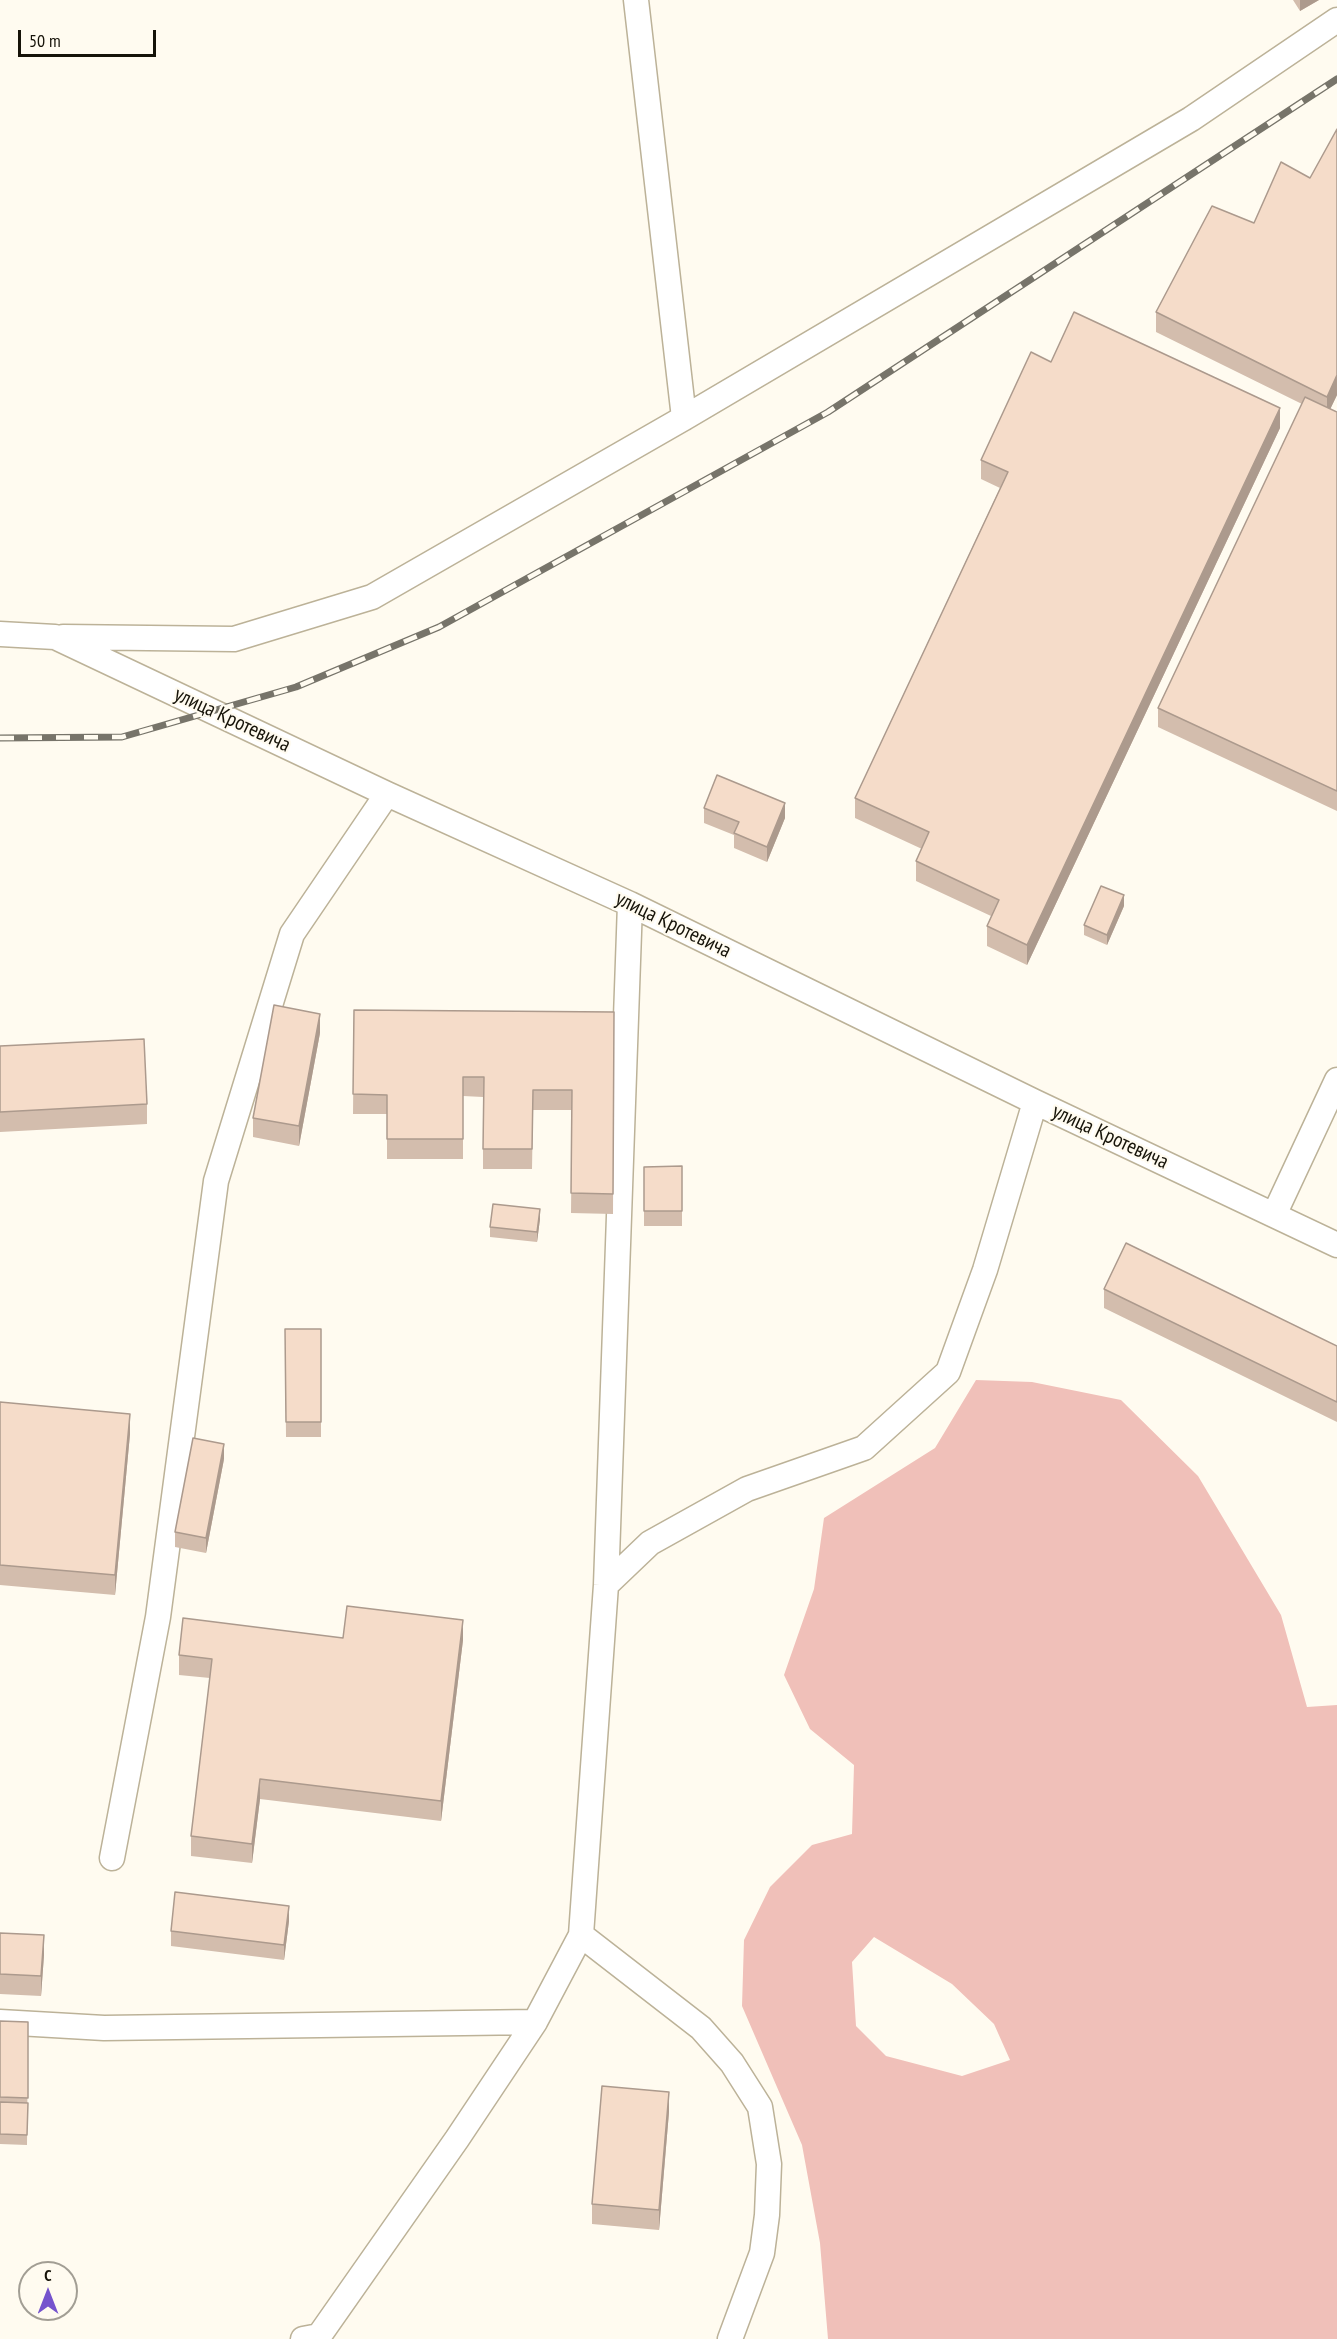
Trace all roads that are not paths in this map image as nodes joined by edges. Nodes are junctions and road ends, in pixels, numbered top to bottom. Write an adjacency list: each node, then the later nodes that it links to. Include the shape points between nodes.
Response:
1 (636, 0): 3 (street)
2 (1337, 20): 3 (street, via 1191,119)
3 (684, 418): 5 (street, via 372,597 234,639)
4 (0, 634): 5 (street, улица Кротевича)
5 (55, 637): 6 (street, улица Кротевича)
6 (387, 794): 7 (street, улица Кротевича); 13 (street, via 292,934 216,1181 158,1617)
7 (630, 904): 9 (street, улица Кротевича); 12 (street)
8 (1337, 1080): 10 (street)
9 (1035, 1102): 10 (street, улица Кротевича); 12 (street, via 986,1270 948,1372 864,1448 747,1489 650,1543)
10 (1274, 1215): 11 (street, улица Кротевича)
11 (1337, 1245)
12 (606, 1585): 14 (street)
13 (112, 1858)
14 (581, 1935): 16 (street); 18 (street, via 701,2028 732,2063 760,2107 769,2164 767,2215 762,2253)
15 (0, 2022): 16 (street, via 104,2028)
16 (536, 2022): 17 (street, via 319,2336)
17 (303, 2339)
18 (730, 2339)

